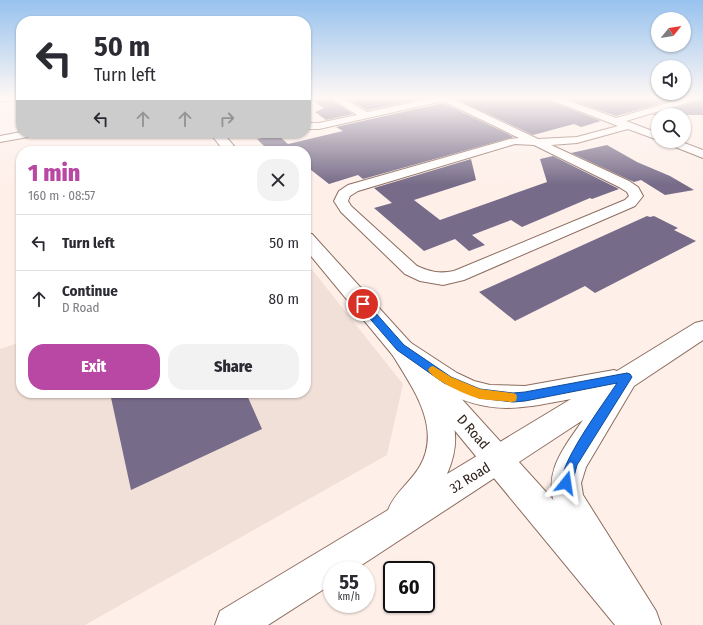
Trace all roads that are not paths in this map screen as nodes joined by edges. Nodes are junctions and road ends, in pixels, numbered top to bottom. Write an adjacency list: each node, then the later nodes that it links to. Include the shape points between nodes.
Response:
1 (505, 127): 8 (street)
2 (624, 127): 8 (street, via 582,139)
3 (631, 127): 4 (street)
4 (651, 134)
5 (16, 136): 7 (street)
6 (220, 138): 9 (main road)
7 (0, 139)
8 (536, 142): 8 (street, via 514,141 353,188 344,194 341,201 346,209 411,270 443,279 458,276 635,198 633,190 624,184)
9 (227, 146)
10 (687, 148): 11 (street)
11 (703, 154)
12 (311, 244): 14 (main road, D Road)
13 (703, 329): 15 (main road, 32 Road)
14 (400, 348): 15 (main road, via 448,380 479,394 525,397); 16 (main road, D Road); 17 (main road, via 436,408 442,436 440,452 432,476 420,496)
15 (627, 377): 16 (main road, 32 Road); 19 (main road, via 572,462 566,483 568,500)
16 (498, 460): 17 (main road, 32 Road); 19 (main road, D Road)
17 (376, 537): 18 (main road, 32 Road)
18 (234, 625)
19 (641, 625)

